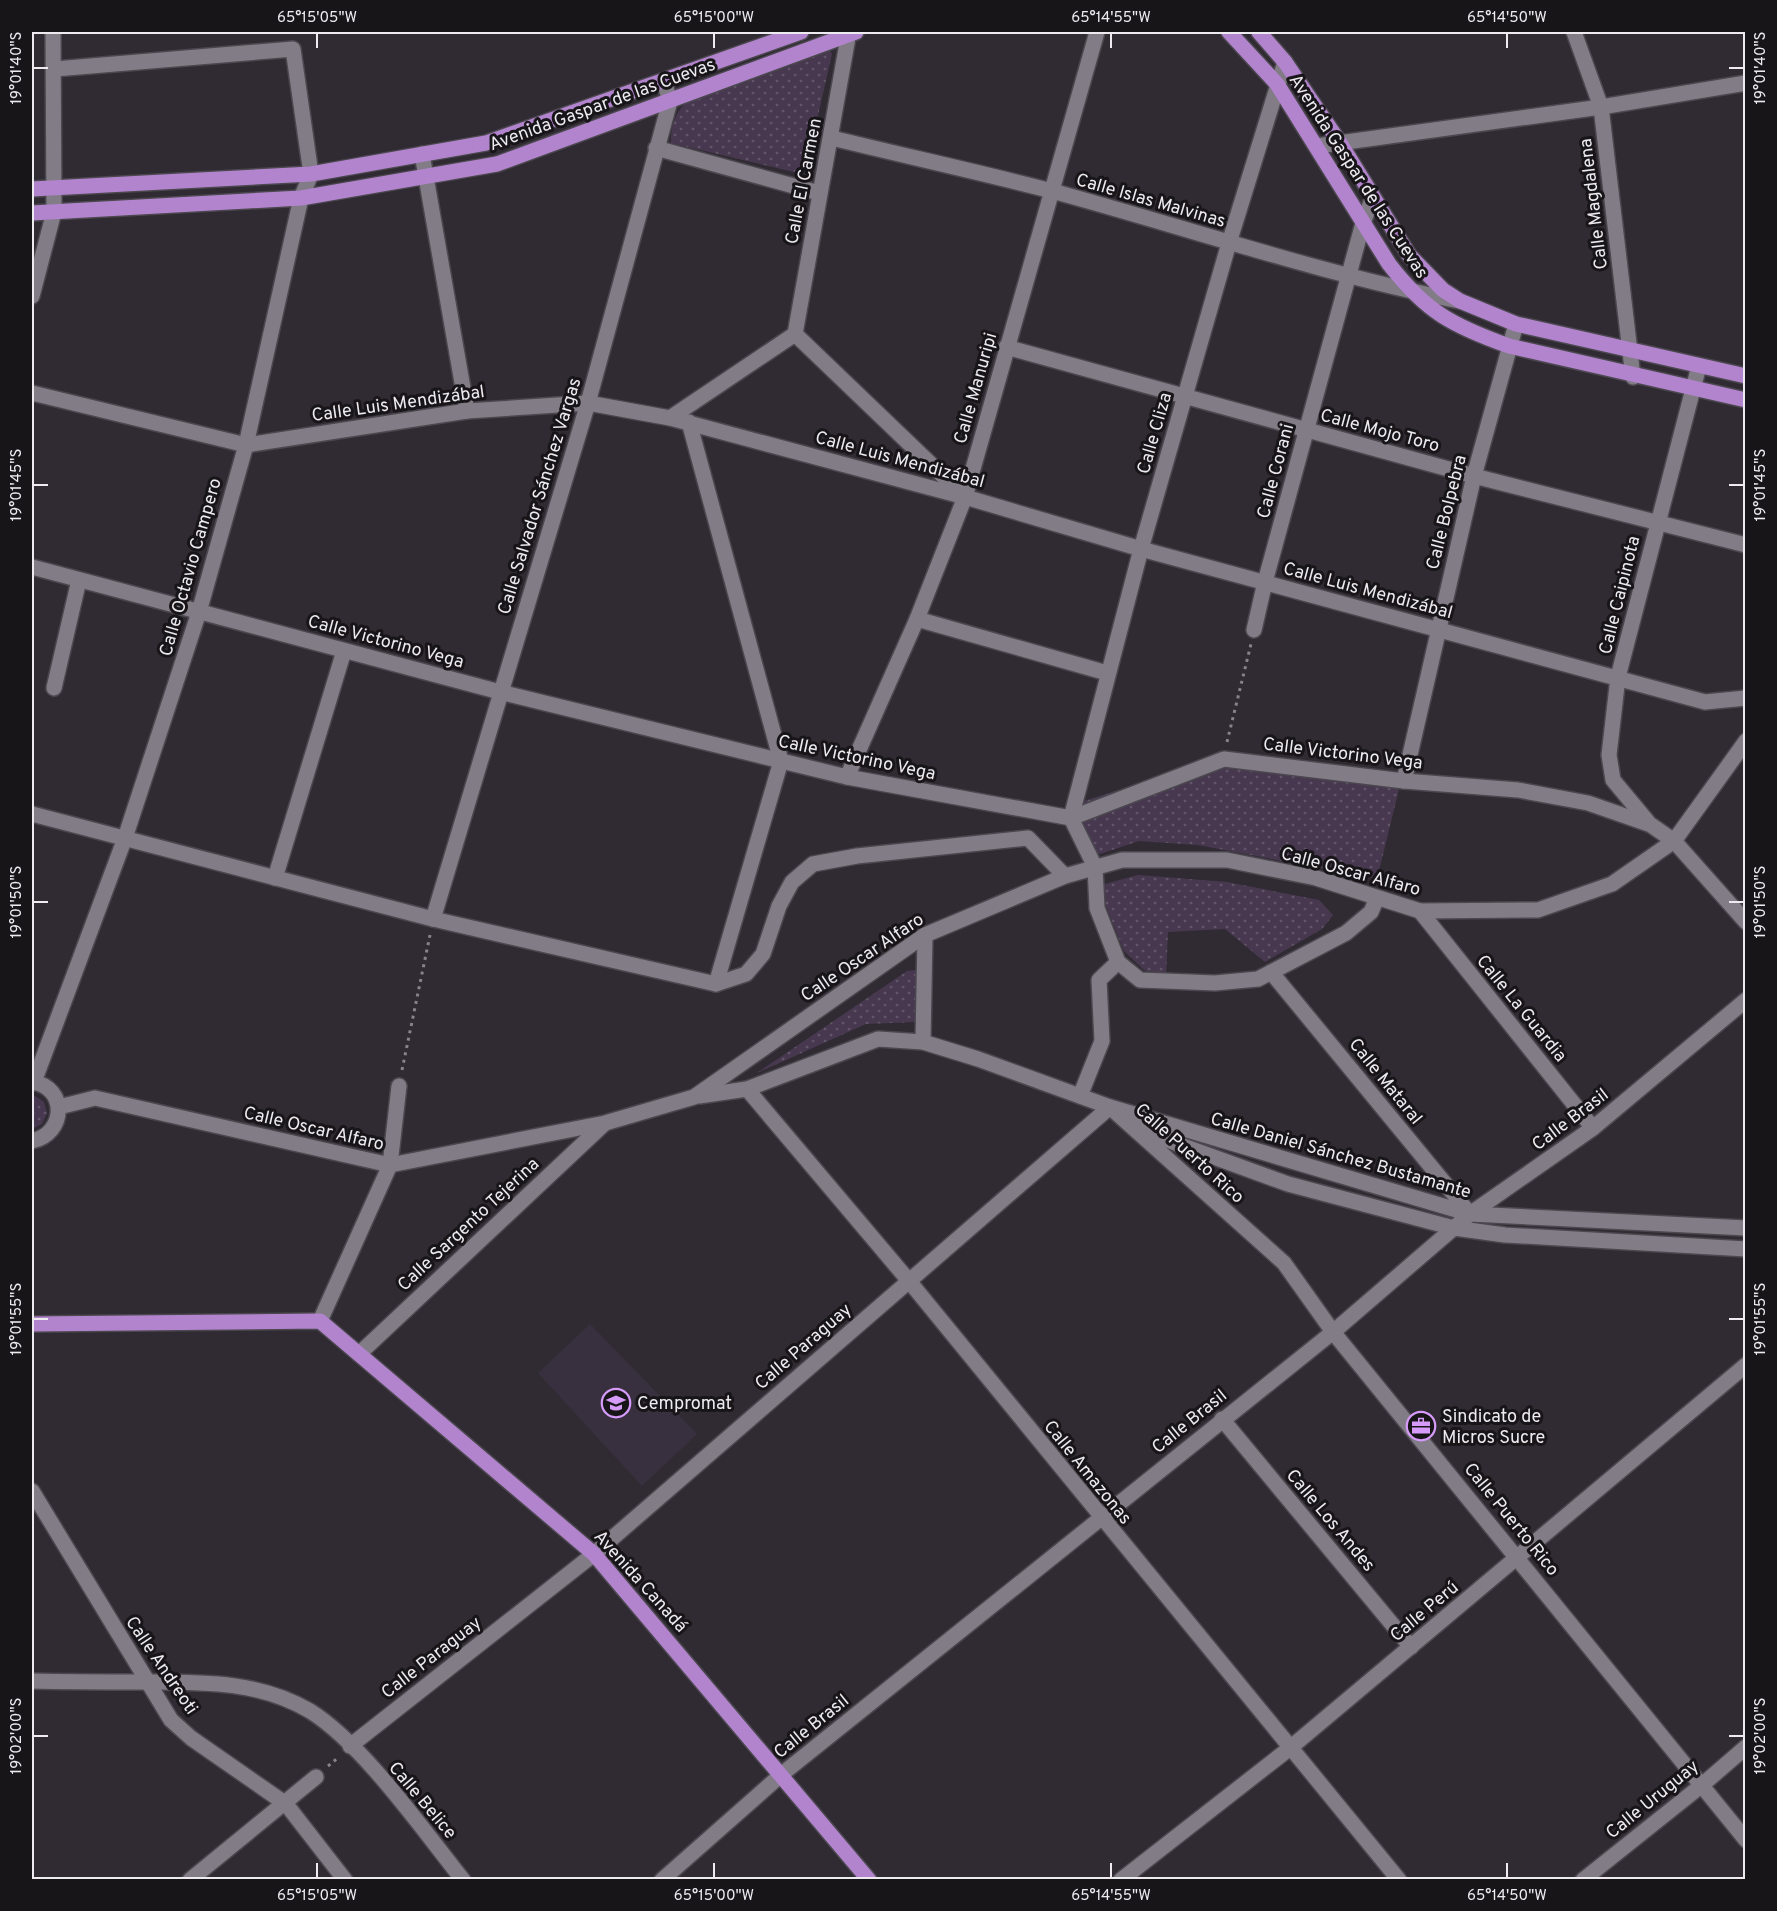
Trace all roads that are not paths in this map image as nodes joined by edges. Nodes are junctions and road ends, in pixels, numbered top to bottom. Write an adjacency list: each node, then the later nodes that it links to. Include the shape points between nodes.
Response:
1 (52, 32): 9 (street)
2 (801, 32): 10 (main road, Avenida Gaspar de las Cuevas)
3 (851, 32): 13 (main road, Avenida Gaspar de las Cuevas); 15 (street, Calle El Carmen)
4 (1097, 32): 24 (street, Calle Manuripi)
5 (1229, 32): 12 (main road, Avenida Gaspar de las Cuevas)
6 (1259, 32): 8 (main road, Avenida Gaspar de las Cuevas)
7 (1574, 32): 14 (street, Calle Magdalena)
8 (1285, 62): 12 (street, Calle Cliza); 16 (main road, Avenida Gaspar de las Cuevas)
9 (55, 69): 20 (street, via 293,49); 22 (street)
10 (664, 82): 13 (street); 19 (main road, Avenida Gaspar de las Cuevas, via 502,139)
11 (1746, 83): 14 (street)
12 (1277, 84): 17 (main road, Avenida Gaspar de las Cuevas); 31 (street, Calle Cliza)
13 (670, 101): 18 (street, Calle Salvador Sánchez Vargas); 21 (main road, Avenida Gaspar de las Cuevas, via 497,164)
14 (1601, 107): 16 (street); 40 (street, Calle Magdalena)
15 (832, 138): 24 (street, Calle Islas Malvinas); 25 (street, Calle El Carmen)
16 (1340, 143): 17 (street); 26 (main road, Avenida Gaspar de las Cuevas)
17 (1317, 146): 30 (main road, Avenida Gaspar de las Cuevas)
18 (656, 148): 25 (street); 48 (street, Calle Salvador Sánchez Vargas)
19 (422, 154): 20 (main road, Avenida Gaspar de las Cuevas); 21 (street)
20 (311, 174): 22 (main road, Avenida Gaspar de las Cuevas); 27 (street, Calle Octavio Campero)
21 (427, 176): 27 (main road, Avenida Gaspar de las Cuevas); 49 (street)
22 (55, 188): 23 (main road, Avenida Gaspar de las Cuevas); 28 (street)
23 (32, 189)
24 (1052, 191): 31 (street, Calle Islas Malvinas); 39 (street, Calle Manuripi)
25 (819, 193): 37 (street, Calle El Carmen)
26 (1374, 197): 30 (street, Calle Corani); 35 (main road, Avenida Gaspar de las Cuevas, via 1418,266)
27 (301, 198): 28 (main road, Avenida Gaspar de las Cuevas); 53 (street, Calle Octavio Campero)
28 (54, 212): 29 (main road, Avenida Gaspar de las Cuevas); 34 (street)
29 (32, 213)
30 (1364, 223): 32 (street, Calle Corani); 33 (main road, Avenida Gaspar de las Cuevas)
31 (1229, 243): 32 (street, Calle Islas Malvinas); 46 (street, Calle Cliza)
32 (1349, 275): 33 (street, Calle Islas Malvinas); 52 (street, Calle Corani)
33 (1410, 291): 35 (street, Calle Islas Malvinas); 38 (main road, Avenida Gaspar de las Cuevas, via 1448,320)
34 (32, 296)
35 (1460, 301): 36 (main road, Avenida Gaspar de las Cuevas)
36 (1516, 324): 38 (street, Calle Bolpebra); 40 (main road, Avenida Gaspar de las Cuevas)
37 (795, 334): 50 (street); 55 (street)
38 (1509, 346): 43 (main road, Avenida Gaspar de las Cuevas); 54 (street, Calle Bolpebra)
39 (1006, 347): 46 (street, Calle Mojo Toro); 55 (street, Calle Manuripi)
40 (1630, 351): 41 (main road, Avenida Gaspar de las Cuevas); 43 (street, Calle Magdalena)
41 (1699, 366): 42 (main road, Avenida Gaspar de las Cuevas); 44 (street, Calle Caipinota)
42 (1746, 376)
43 (1633, 377): 44 (main road, Avenida Gaspar de las Cuevas)
44 (1693, 390): 47 (main road, Avenida Gaspar de las Cuevas); 56 (street, Calle Caipinota)
45 (32, 393): 53 (street, Calle Luis Mendizábal)
46 (1185, 398): 52 (street, Calle Mojo Toro); 58 (street, Calle Cliza)
47 (1746, 400)
48 (588, 403): 49 (street, Calle Luis Mendizábal); 50 (street, Calle Luis Mendizábal); 70 (street, Calle Salvador Sánchez Vargas)
49 (467, 411): 53 (street, Calle Luis Mendizábal)
50 (670, 418): 51 (street, Calle Luis Mendizábal)
51 (689, 422): 55 (street, Calle Luis Mendizábal); 73 (street)
52 (1307, 430): 54 (street, Calle Mojo Toro); 61 (street, Calle Corani)
53 (246, 445): 62 (street, Calle Octavio Campero)
54 (1474, 477): 56 (street, Calle Mojo Toro); 64 (street, Calle Bolpebra)
55 (964, 497): 58 (street, Calle Luis Mendizábal); 63 (street, Calle Manuripi)
56 (1657, 524): 57 (street, Calle Mojo Toro); 68 (street, Calle Caipinota)
57 (1746, 545)
58 (1141, 549): 61 (street, Calle Luis Mendizábal); 67 (street, Calle Cliza)
59 (32, 567): 60 (street, Calle Victorino Vega)
60 (79, 580): 62 (street, Calle Victorino Vega); 69 (street)
61 (1265, 582): 64 (street, Calle Luis Mendizábal); 65 (street, Calle Corani)
62 (199, 612): 66 (street, Calle Victorino Vega); 79 (street, Calle Octavio Campero)
63 (917, 620): 67 (street); 74 (street, Calle Manuripi)
64 (1437, 628): 68 (street, Calle Luis Mendizábal); 75 (street, Calle Bolpebra)
65 (1254, 630)
66 (344, 651): 70 (street, Calle Victorino Vega); 83 (street)
67 (1107, 673): 77 (street, Calle Cliza)
68 (1618, 677): 71 (street, Calle Luis Mendizábal, via 1705,702); 78 (street, Calle Caipinota, via 1609,755 1613,780)
69 (54, 688)
70 (500, 692): 73 (street, Calle Victorino Vega); 86 (street, Calle Salvador Sánchez Vargas)
71 (1746, 698)
72 (1746, 741): 80 (street, Calle Oscar Alfaro)
73 (781, 761): 74 (street, Calle Victorino Vega); 91 (street)
74 (847, 777): 77 (street, Calle Victorino Vega)
75 (1404, 781): 77 (street, Calle Victorino Vega, via 1224,759); 78 (street, Calle Victorino Vega, via 1530,792 1588,803)
76 (32, 814): 79 (street)
77 (1071, 818): 81 (street)
78 (1651, 825): 80 (street, Calle Victorino Vega)
79 (125, 838): 83 (street); 94 (street, Calle Octavio Campero)
80 (1674, 841): 85 (street, Calle Oscar Alfaro, via 1612,884 1538,910); 87 (street, Calle Victorino Vega)
81 (1095, 867): 82 (street, Calle Oscar Alfaro); 84 (street, Calle Oscar Alfaro, via 1122,860 1227,860 1316,878); 89 (street, via 1097,908)
82 (1065, 876): 88 (street, Calle Oscar Alfaro); 91 (street, via 1028,838 813,864 792,882 778,906 763,954 746,974)
83 (275, 878): 86 (street)
84 (1377, 898): 85 (street, Calle Oscar Alfaro); 90 (street, via 1371,912 1346,933)
85 (1420, 911): 102 (street, Calle La Guardia)
86 (433, 920): 91 (street)
87 (1746, 922)
88 (924, 935): 93 (street); 98 (street, Calle Oscar Alfaro)
89 (1118, 962): 90 (street, via 1140,980 1215,982 1258,979); 97 (street, via 1099,980 1102,1041)
90 (1271, 972): 105 (street, Calle Mataral)
91 (716, 984)
92 (1746, 1000): 102 (street, Calle Brasil)
93 (923, 1042): 96 (street, Calle Daniel Sánchez Bustamante, via 878,1039); 97 (street, Calle Daniel Sánchez Bustamante)
94 (33, 1082): 99 (street, via 51,1091)
95 (399, 1086): 104 (street)
96 (747, 1089): 98 (street, Calle Daniel Sánchez Bustamante); 109 (street, Calle Amazonas)
97 (1080, 1096): 100 (street, Calle Daniel Sánchez Bustamante)
98 (694, 1097): 101 (street, Calle Oscar Alfaro)
99 (59, 1107): 103 (street, via 56,1126); 104 (street, Calle Oscar Alfaro, via 95,1098)
100 (1110, 1107): 105 (street, Calle Daniel Sánchez Bustamante); 106 (street, Calle Daniel Sánchez Bustamante, via 1167,1140 1288,1184); 109 (street, Calle Paraguay); 112 (street, Calle Puerto Rico, via 1284,1263)
101 (605, 1123): 104 (street, Calle Oscar Alfaro); 113 (street, Calle Sargento Tejerina)
102 (1593, 1128): 105 (street, Calle Brasil)
103 (32, 1141)
104 (390, 1165): 110 (street)
105 (1470, 1214): 106 (street, Calle Brasil); 107 (street, Calle Daniel Sánchez Bustamante)
106 (1454, 1228): 108 (street, Calle Daniel Sánchez Bustamante, via 1505,1235); 112 (street, Calle Brasil)
107 (1746, 1228)
108 (1746, 1249)
109 (909, 1281): 117 (street, Calle Amazonas); 118 (street, Calle Paraguay)
110 (320, 1321): 111 (main road); 113 (main road, Avenida Canadá)
111 (32, 1324)
112 (1333, 1332): 115 (street, Calle Brasil); 119 (street, Calle Puerto Rico)
113 (359, 1354): 118 (main road, Avenida Canadá)
114 (1746, 1365): 119 (street, Calle Perú)
115 (1222, 1419): 117 (street, Calle Brasil); 120 (street, Calle Los Andes)
116 (32, 1491): 122 (street, Calle Andreoti)
117 (1102, 1520): 125 (street, Calle Amazonas); 126 (street, Calle Brasil)
118 (594, 1554): 123 (street, Calle Paraguay); 126 (main road, Avenida Canadá)
119 (1518, 1557): 120 (street, Calle Perú); 128 (street, Calle Puerto Rico)
120 (1411, 1647): 125 (street, Calle Perú)
121 (32, 1681): 122 (street, Calle Belice)
122 (146, 1682): 123 (street, Calle Belice, via 221,1682 274,1694 311,1712); 129 (street, Calle Andreoti, via 171,1720 190,1738)
123 (350, 1746): 134 (street, Calle Belice)
124 (1746, 1747): 128 (street, Calle Uruguay)
125 (1290, 1748): 137 (street, Calle Perú); 138 (street, Calle Amazonas)
126 (782, 1773): 135 (street, Calle Brasil); 136 (main road, Avenida Canadá)
127 (316, 1777): 129 (street)
128 (1702, 1785): 130 (street, Calle Puerto Rico); 131 (street, Calle Uruguay)
129 (286, 1804): 132 (street); 133 (street, Calle Andreoti)
130 (1746, 1840)
131 (1592, 1876)
132 (190, 1880)
133 (345, 1880)
134 (464, 1880)
135 (662, 1880)
136 (869, 1880)
137 (1121, 1880)
138 (1399, 1880)

